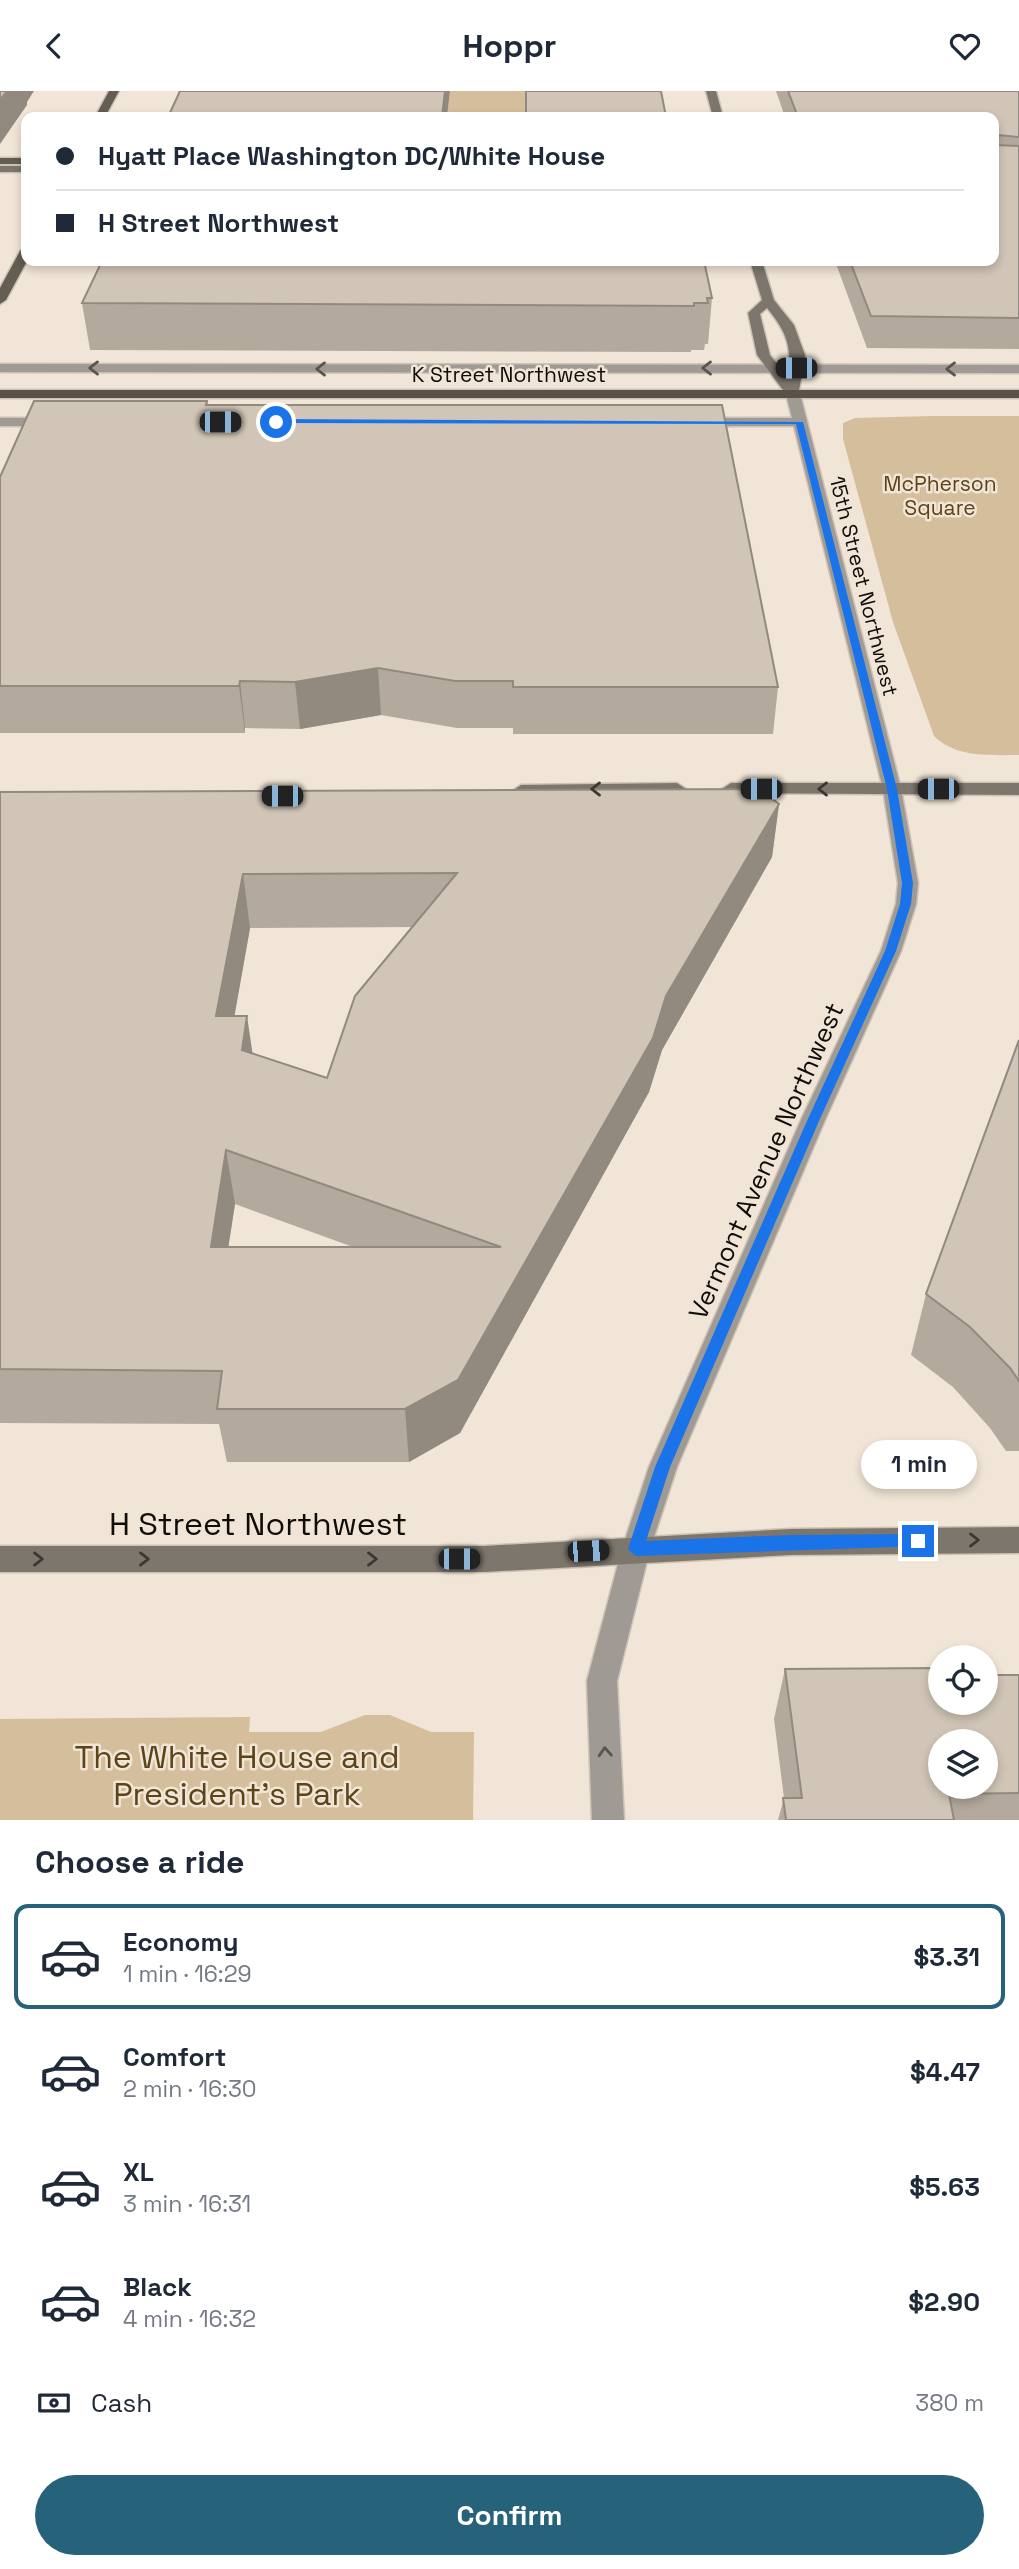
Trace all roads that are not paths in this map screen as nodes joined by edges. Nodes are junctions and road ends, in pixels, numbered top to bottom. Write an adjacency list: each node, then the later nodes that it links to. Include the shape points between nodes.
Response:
1 (114, 91): 3 (main road)
2 (711, 91): 4 (main road)
3 (103, 112)
4 (717, 112)
5 (0, 161): 6 (main road)
6 (21, 161)
7 (0, 169): 8 (main road)
8 (21, 169)
9 (21, 260): 11 (main road)
10 (758, 266): 12 (main road, 15th Street Northwest)
11 (0, 300)
12 (768, 301): 14 (main road, 15th Street Northwest, via 754,313 764,355); 15 (main road, 15th Street Northwest, via 788,325 798,355)
13 (0, 368): 14 (street, K Street Northwest, one-way to 13)
14 (775, 368): 15 (street, K Street Northwest); 18 (main road, 15th Street Northwest)
15 (796, 368): 16 (street, K Street Northwest, one-way to 15); 18 (main road, 15th Street Northwest)
16 (1019, 369)
17 (0, 394): 18 (highway, K Street Northwest)
18 (793, 394): 19 (highway, K Street Northwest); 23 (street, 15th Street Northwest)
19 (1019, 394)
20 (0, 422): 21 (street)
21 (69, 422)
22 (682, 422): 23 (street)
23 (799, 422): 24 (street, 15th Street Northwest)
24 (892, 789): 25 (main road); 26 (main road, one-way to 26); 28 (street, Vermont Avenue Northwest, via 908,883 891,951 663,1467)
25 (1019, 789)
26 (503, 791)
27 (1019, 1540): 28 (main road, H Street Northwest, one-way to 27)
28 (636, 1549): 29 (main road, H Street Northwest, one-way to 28, via 485,1559); 30 (street, Vermont Avenue Northwest, one-way to 28, via 601,1681)
29 (0, 1559)
30 (608, 1820)

